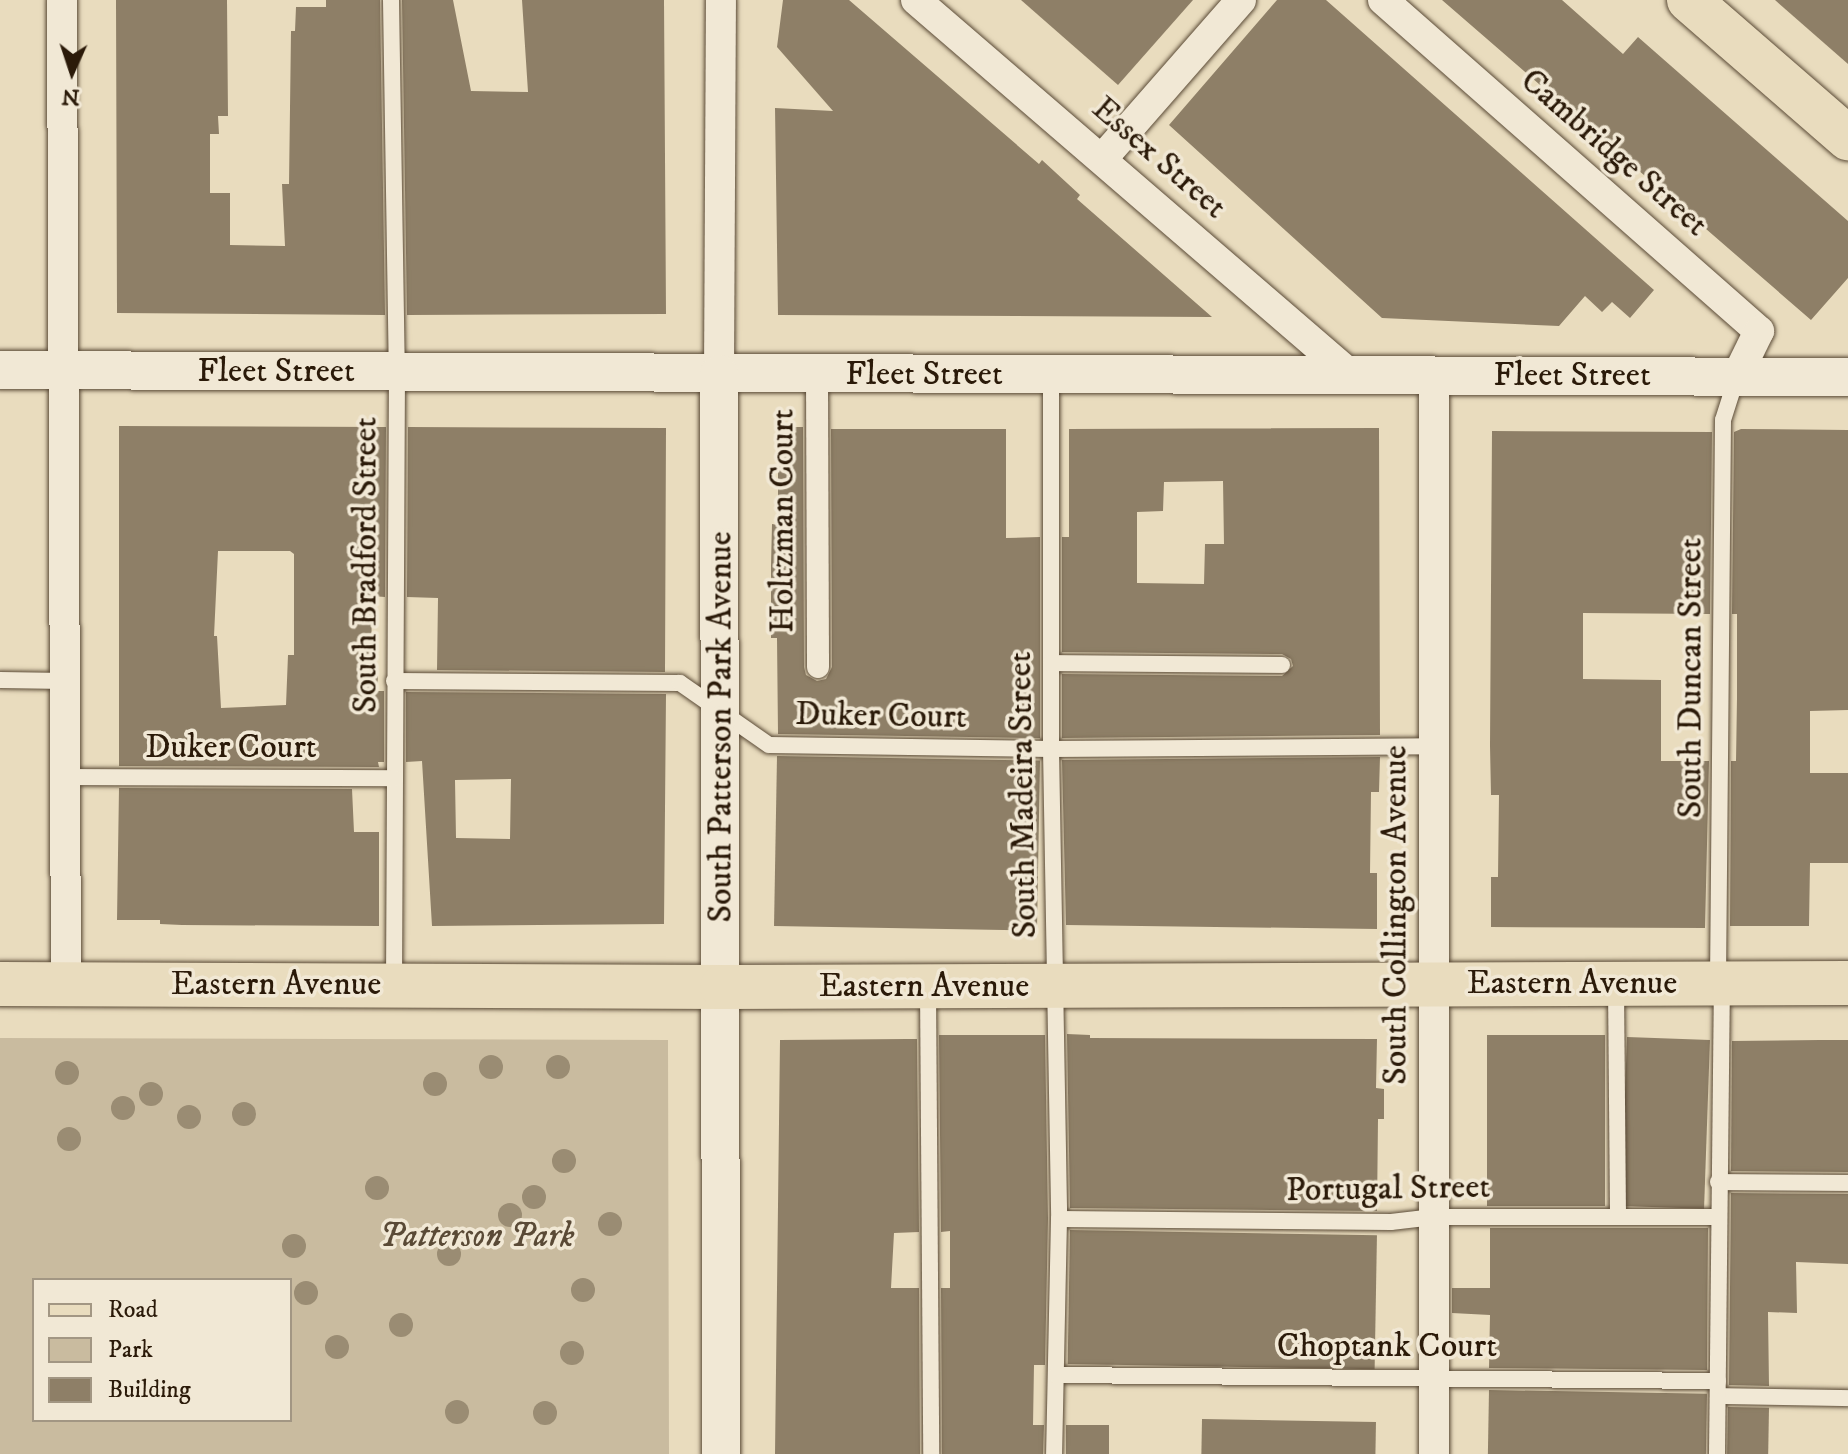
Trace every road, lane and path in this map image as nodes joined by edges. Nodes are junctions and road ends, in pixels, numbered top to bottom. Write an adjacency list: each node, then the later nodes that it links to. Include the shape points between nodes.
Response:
1 (62, 0): 11 (street)
2 (391, 0): 12 (lane, South Bradford Street)
3 (721, 0): 13 (street, South Patterson Park Avenue)
4 (916, 0): 9 (street, Essex Street)
5 (1241, 0): 9 (street)
6 (1383, 0): 18 (street, Cambridge Street, via 1759,331)
7 (1689, 0): 8 (main road)
8 (1848, 138)
9 (1102, 159): 16 (street, Essex Street)
10 (0, 370): 11 (street, Fleet Street)
11 (61, 370): 12 (street, Fleet Street); 24 (street)
12 (397, 372): 13 (street, Fleet Street); 25 (lane, South Bradford Street)
13 (719, 374): 14 (street, Fleet Street); 26 (street, South Patterson Park Avenue)
14 (817, 374): 15 (street, Fleet Street); 22 (street, Holtzman Court)
15 (1051, 375): 16 (street, Fleet Street); 20 (lane, South Madeira Street)
16 (1351, 375): 17 (street, Fleet Street)
17 (1434, 375): 18 (street, Fleet Street); 27 (street, South Collington Avenue)
18 (1737, 376): 19 (street, Fleet Street); 34 (lane, South Duncan Street, via 1723,420)
19 (1848, 377)
20 (1051, 663): 21 (lane); 28 (lane, South Madeira Street)
21 (1282, 665)
22 (818, 667)
23 (0, 680): 24 (lane)
24 (66, 681): 29 (street)
25 (394, 681): 26 (lane, Duker Court, via 680,683); 30 (lane, South Bradford Street)
26 (721, 714): 28 (lane, Duker Court, via 769,745); 39 (street, South Patterson Park Avenue)
27 (1434, 746): 28 (lane, Duker Court); 36 (street, South Collington Avenue)
28 (1051, 749): 38 (lane, South Madeira Street)
29 (67, 777): 30 (lane, Duker Court); 35 (street)
30 (395, 778): 37 (lane, South Bradford Street)
31 (1848, 983): 34 (main road, Eastern Avenue)
32 (0, 984): 35 (main road, Eastern Avenue)
33 (1616, 984): 34 (main road, Eastern Avenue); 36 (main road, Eastern Avenue); 44 (lane)
34 (1720, 984): 41 (lane, South Duncan Street)
35 (66, 985): 37 (main road, Eastern Avenue)
36 (1434, 985): 38 (main road, Eastern Avenue); 43 (street, South Collington Avenue)
37 (394, 986): 39 (main road, Eastern Avenue)
38 (1055, 986): 40 (main road, Eastern Avenue); 46 (lane, South Madeira Street)
39 (722, 987): 40 (main road, Eastern Avenue); 51 (street, South Patterson Park Avenue)
40 (928, 987): 52 (lane)
41 (1718, 1182): 42 (lane); 45 (lane, South Duncan Street)
42 (1848, 1183)
43 (1434, 1217): 44 (lane, Portugal Street); 46 (lane, Portugal Street, via 1391,1222); 48 (street, South Collington Avenue)
44 (1618, 1217): 45 (lane, Portugal Street)
45 (1719, 1217): 49 (lane, South Duncan Street)
46 (1059, 1219): 47 (lane, South Madeira Street)
47 (1056, 1375): 48 (lane, Choptank Court); 53 (lane, South Madeira Street)
48 (1434, 1377): 49 (lane, Choptank Court); 54 (street, South Collington Avenue)
49 (1718, 1389): 50 (lane, Choptank Court); 55 (lane, South Duncan Street)
50 (1848, 1398)
51 (721, 1454)
52 (931, 1454)
53 (1054, 1454)
54 (1434, 1454)
55 (1717, 1454)

